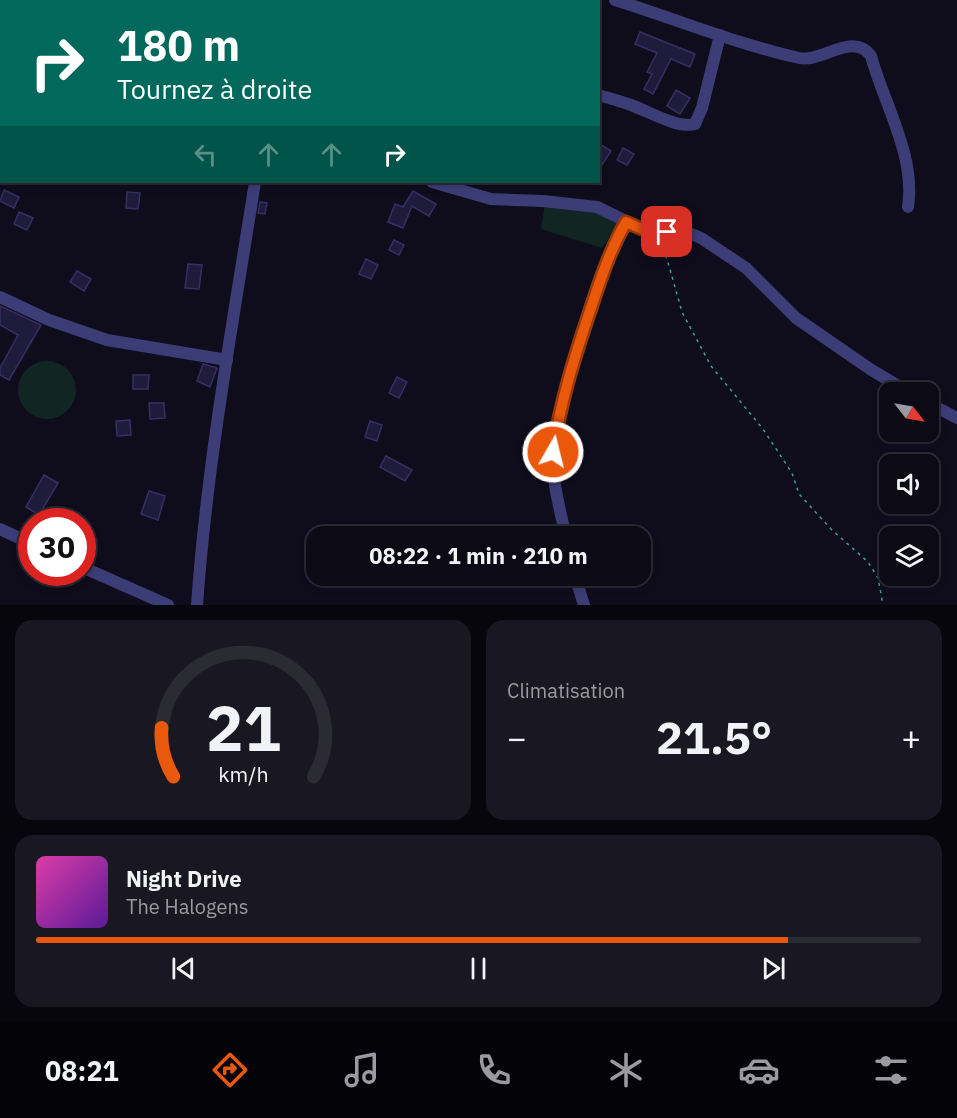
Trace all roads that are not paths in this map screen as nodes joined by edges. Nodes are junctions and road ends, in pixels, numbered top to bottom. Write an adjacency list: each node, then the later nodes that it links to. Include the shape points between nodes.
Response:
1 (615, 0): 2 (street)
2 (631, 2): 3 (street)
3 (720, 34): 4 (street, via 695,124 674,122); 7 (street, via 803,59 851,46 867,51 901,146 911,188)
4 (600, 96)
5 (255, 183): 10 (street)
6 (435, 183): 8 (street, via 491,199 597,207)
7 (908, 207)
8 (626, 222): 11 (street, via 642,229 689,233 702,238 746,268 796,318); 14 (street, via 612,247 579,342 557,423 553,452)
9 (0, 297): 10 (street, via 49,320 107,340)
10 (226, 360): 20 (street)
11 (892, 382)
12 (939, 409): 13 (street)
13 (957, 418)
14 (564, 526)
15 (0, 529): 16 (street)
16 (18, 537)
17 (96, 573): 19 (street)
18 (578, 586): 21 (street)
19 (168, 605)
20 (196, 605)
21 (584, 605)

